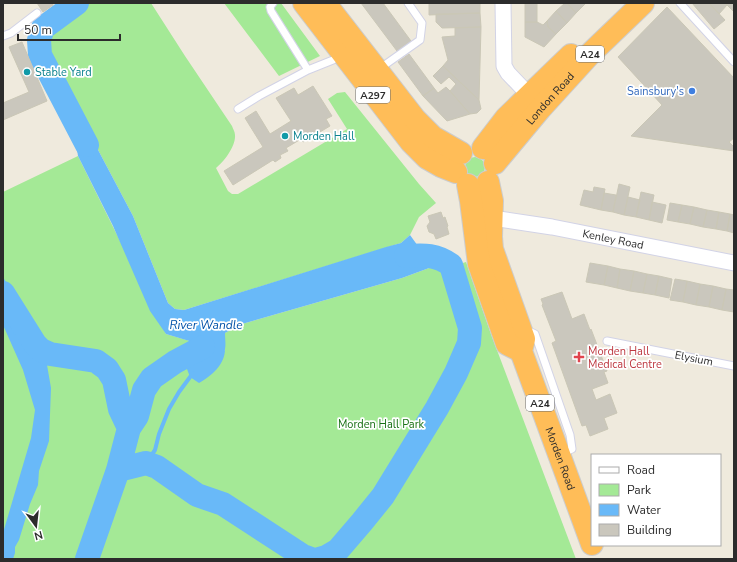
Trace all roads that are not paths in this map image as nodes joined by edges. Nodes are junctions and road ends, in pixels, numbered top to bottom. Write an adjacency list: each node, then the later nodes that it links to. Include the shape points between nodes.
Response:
1 (265, 3): 10 (lane)
2 (273, 3): 10 (lane)
3 (304, 3): 13 (highway, A297)
4 (325, 3): 16 (highway, A297)
5 (408, 3): 16 (lane, via 422,23 420,40)
6 (503, 3): 17 (street, via 504,66 508,74)
7 (621, 3): 17 (highway, London Road / A24)
8 (643, 3): 19 (highway, London Road / A24, via 591,53 531,119)
9 (680, 3): 14 (lane)
10 (271, 11): 15 (lane)
11 (37, 13): 12 (lane)
12 (3, 36)
13 (342, 53): 15 (lane, via 333,60); 19 (highway, A297, via 410,142 427,158 441,166)
14 (734, 62)
15 (308, 70): 18 (lane)
16 (377, 70): 19 (highway, A297, via 432,137)
17 (529, 95): 19 (highway, London Road / A24, via 506,118)
18 (238, 109)
19 (475, 167): 20 (highway, Morden Road / A24, via 492,200); 24 (highway, via 472,201 479,264 508,344)
20 (492, 218): 21 (street, Kenley Road); 22 (highway, Morden Road / A24, via 492,249)
21 (734, 263)
22 (520, 326): 24 (highway, Morden Road / A24, via 524,339); 26 (lane, via 535,334 570,435 572,449)
23 (607, 341): 25 (lane, Elysium)
24 (521, 351): 26 (highway, Morden Road / A24)
25 (734, 366)
26 (560, 455): 27 (highway, Morden Road / A24)
27 (591, 542)
28 (592, 546): 29 (highway, Morden Road / A24)
29 (598, 559)

